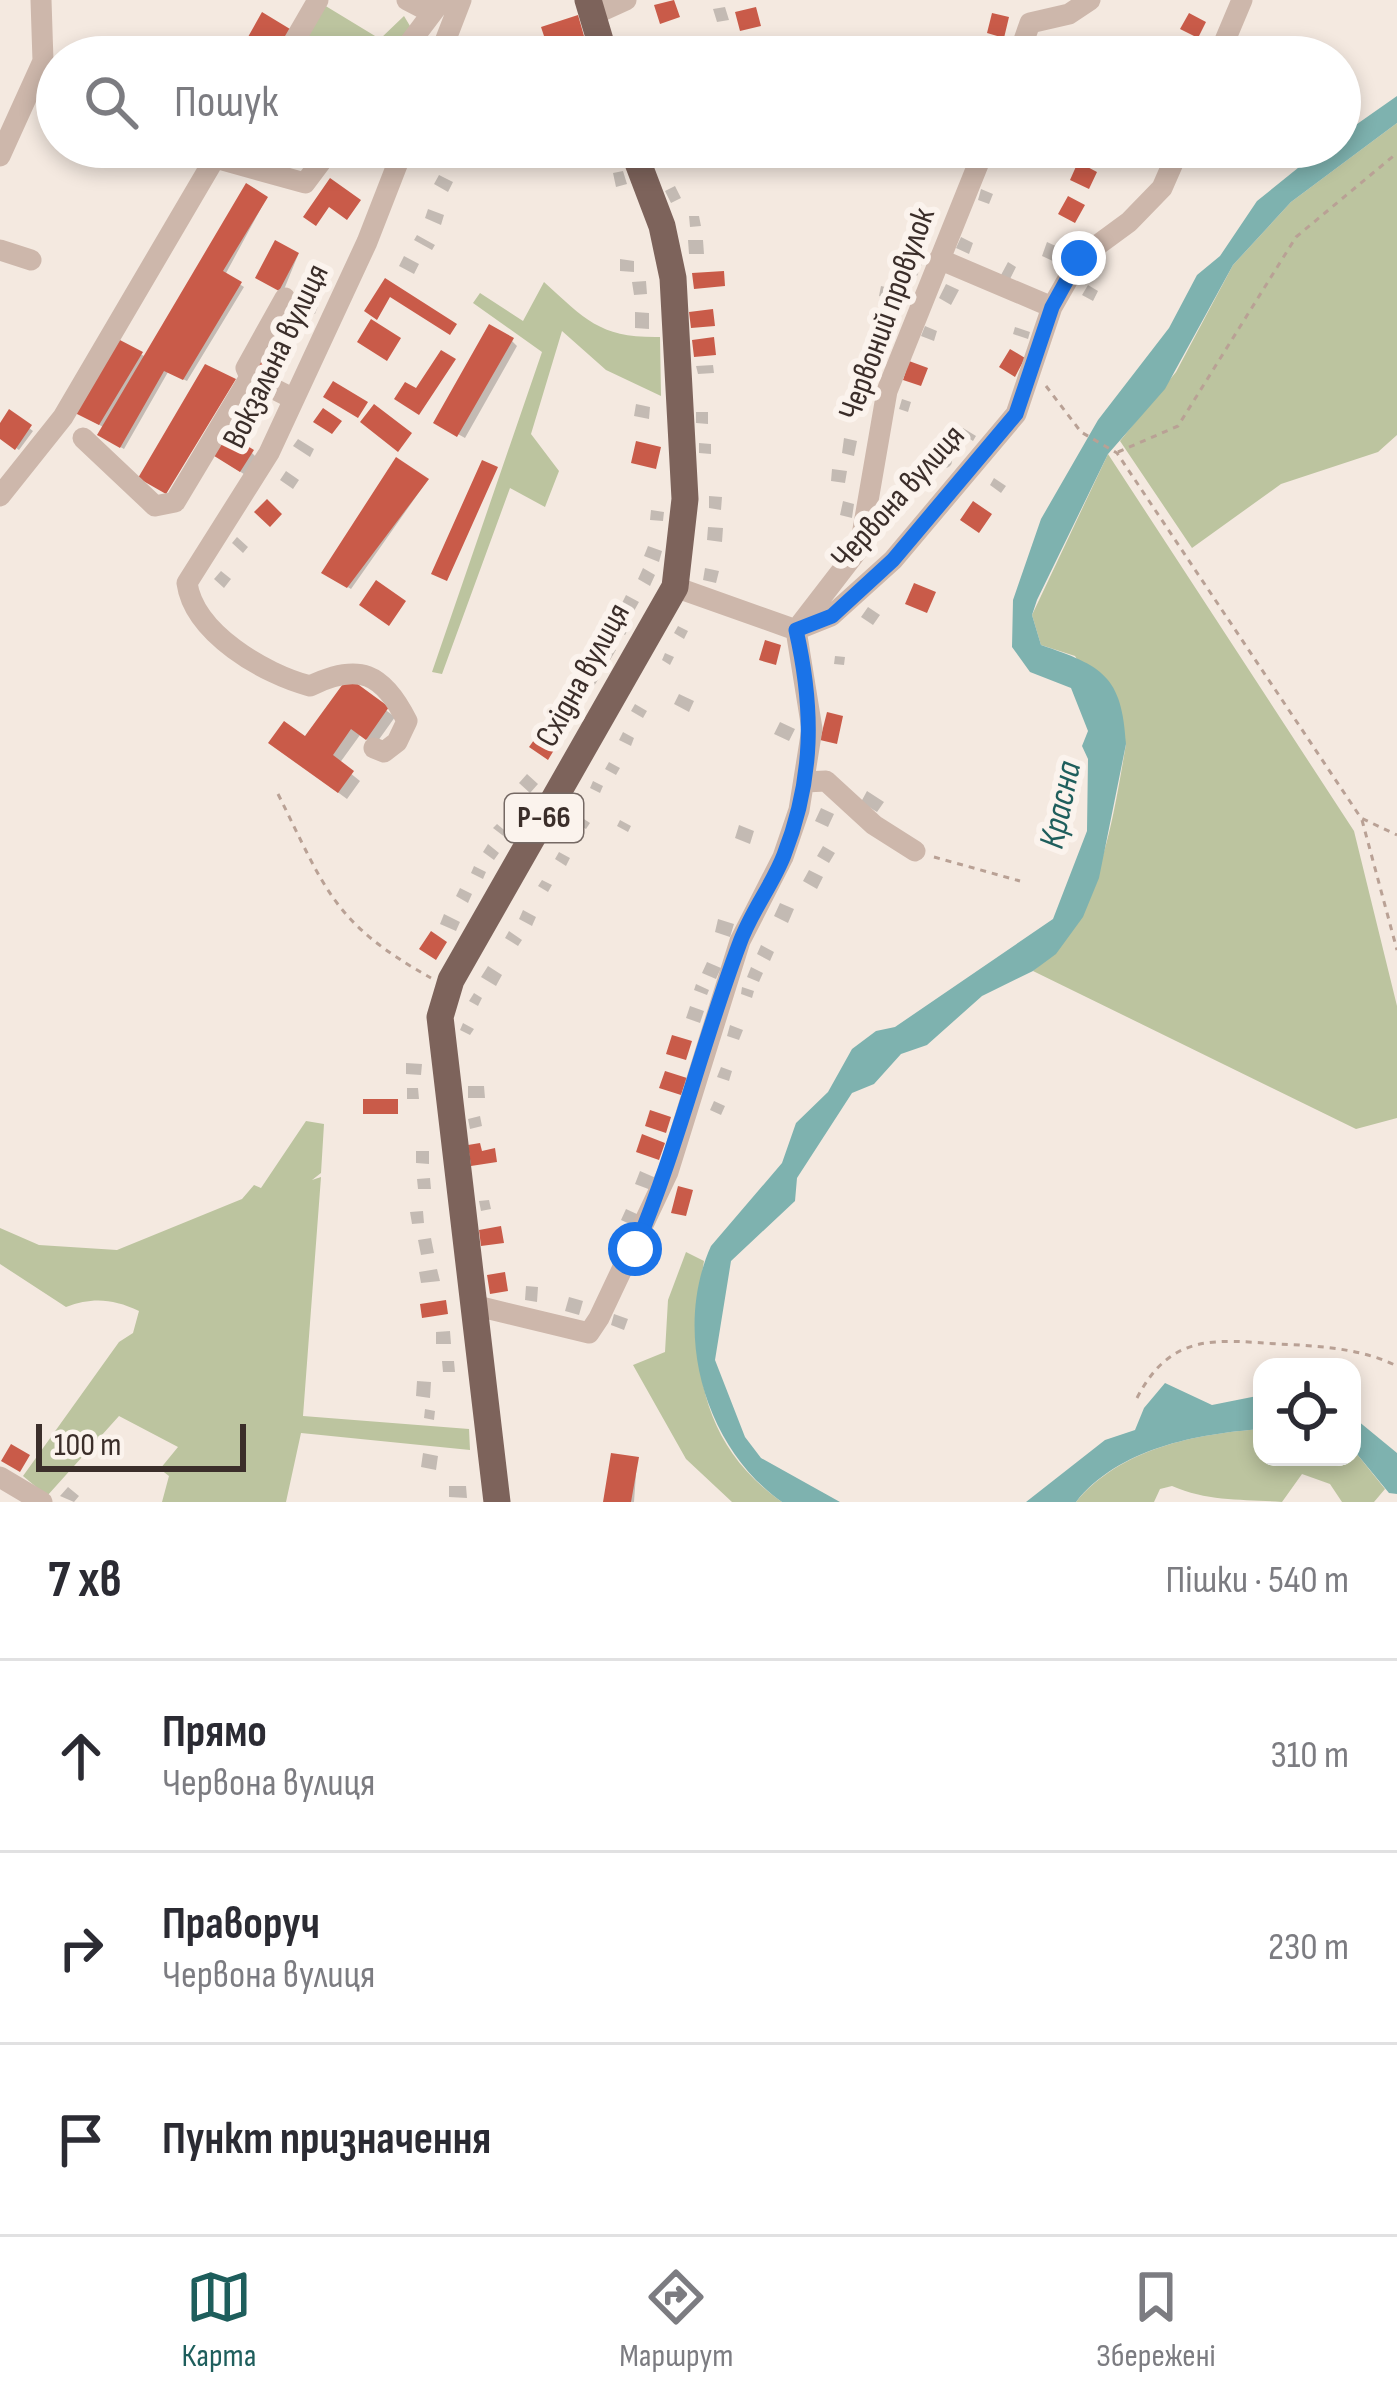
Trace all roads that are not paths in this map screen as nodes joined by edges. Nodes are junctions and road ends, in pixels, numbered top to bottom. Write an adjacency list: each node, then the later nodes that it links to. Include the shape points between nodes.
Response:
1 (41, 0): 10 (street)
2 (318, 0): 11 (street)
3 (407, 0): 8 (street)
4 (461, 0): 13 (street)
5 (626, 0): 9 (street)
6 (1090, 0): 14 (street, via 1030,23)
7 (1242, 0): 15 (street)
8 (437, 7): 12 (street)
9 (591, 8)
10 (42, 36)
11 (297, 36)
12 (416, 36)
13 (447, 36)
14 (1025, 36)
15 (1227, 36)
16 (36, 76): 17 (street)
17 (0, 156)
18 (209, 168): 33 (street, via 63,417)
19 (251, 168): 20 (street, via 305,183)
20 (316, 168)
21 (395, 168): 31 (street, Вокзальна вулиця)
22 (640, 168): 34 (main road, Східна вулиця / Р-66, via 673,278 686,499)
23 (976, 168): 26 (street, Червоний провулок)
24 (1171, 168): 29 (street, Червона вулиця, via 1129,222 1079,258)
25 (0, 250): 27 (street)
26 (939, 259): 29 (street); 35 (street, Червоний провулок, via 886,391 860,547)
27 (31, 260)
28 (285, 298): 30 (street, via 246,368)
29 (1052, 307): 35 (street, Червона вулиця, via 1016,414 893,560 832,616)
30 (250, 377): 31 (street); 32 (street, via 175,502 155,506)
31 (294, 399): 36 (street, Вокзальна вулиця, via 188,583 196,614 273,673 310,686 355,673 387,688 404,732 384,752)
32 (83, 438)
33 (0, 496)
34 (675, 586): 35 (street); 39 (main road, Східна вулиця / Р-66, via 448,988 440,1031)
35 (796, 630): 37 (street, via 812,729)
36 (374, 748)
37 (805, 782): 38 (street, via 826,781); 39 (street, via 783,857 740,941 668,1172 589,1334)
38 (915, 851)
39 (473, 1305): 42 (main road, Східна вулиця / Р-66)
40 (0, 1477): 41 (street)
41 (41, 1502)
42 (496, 1502)

